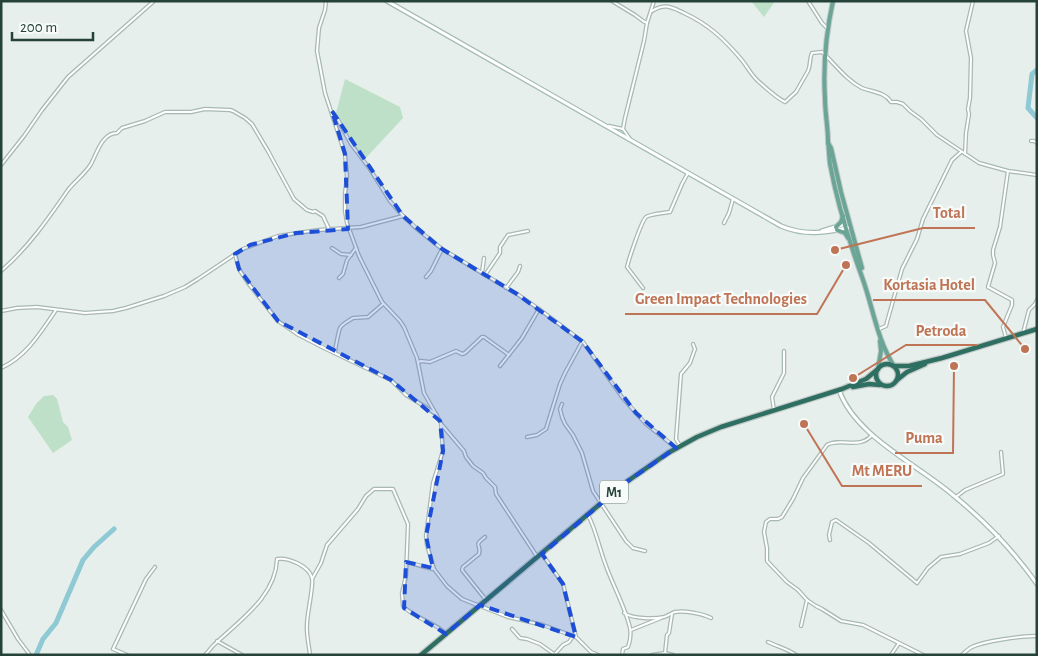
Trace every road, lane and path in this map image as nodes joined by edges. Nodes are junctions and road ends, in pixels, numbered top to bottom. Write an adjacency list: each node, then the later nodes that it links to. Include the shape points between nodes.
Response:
1 (154, 1): 22 (street, via 68,77)
2 (326, 1): 13 (street, via 317,51)
3 (387, 1): 14 (main road)
4 (612, 1): 10 (street)
5 (654, 1): 9 (street)
6 (808, 1): 11 (street)
7 (973, 1): 21 (street, via 966,31 971,58)
8 (833, 2): 11 (main road)
9 (652, 11): 10 (street); 12 (street, via 669,6 702,22 729,45 758,80 785,102 796,92 808,71 812,53 822,52)
10 (648, 23): 15 (street)
11 (828, 30): 12 (main road)
12 (825, 55): 18 (main road); 20 (street, via 852,81 887,97 891,102 903,104 936,135)
13 (332, 111): 28 (street, via 351,144); 31 (street, via 345,154 345,211)
14 (605, 126): 15 (street); 16 (main road)
15 (624, 129): 16 (street)
16 (631, 140): 24 (main road)
17 (1030, 141): 19 (street)
18 (828, 143): 27 (main road); 30 (main road)
19 (1037, 143)
20 (961, 152): 21 (street); 56 (street, via 952,160 923,219 902,268 886,326)
21 (965, 154): 23 (street, via 988,167)
22 (1, 166)
23 (1008, 171): 25 (street); 58 (street, via 1000,227 993,250 995,263 988,287 1012,300 1003,326)
24 (688, 173): 26 (main road); 49 (street, via 670,212 646,217 639,233 627,267)
25 (1037, 175)
26 (733, 199): 29 (street); 33 (main road, via 788,229 817,233)
27 (842, 214): 30 (main road); 33 (main road)
28 (403, 216): 31 (street); 38 (street)
29 (724, 223)
30 (848, 226): 33 (main road); 35 (main road); 45 (main road)
31 (349, 228): 32 (street); 37 (street)
32 (329, 229): 39 (street, via 278,236 250,245); 43 (street, via 323,216 307,210 294,199 252,124 245,118 230,110 165,112 106,137 90,165 36,234)
33 (837, 229): 35 (main road, via 845,233)
34 (528, 231): 44 (street, via 508,235)
35 (851, 244): 45 (main road)
36 (332, 248): 40 (street, via 341,254)
37 (356, 248): 40 (street); 51 (street)
38 (442, 249): 44 (street); 46 (street)
39 (235, 254): 53 (street, via 185,287 126,308 90,313); 62 (street, via 248,283 278,321)
40 (351, 255): 47 (street)
41 (484, 258): 44 (street)
42 (520, 266): 48 (street)
43 (1, 271)
44 (483, 274): 48 (street)
45 (862, 276): 56 (main road)
46 (426, 277)
47 (339, 278)
48 (506, 288): 52 (street)
49 (643, 288)
50 (1037, 300): 57 (street, via 1029,310)
51 (382, 304): 62 (street, via 368,317 353,318 340,328); 65 (street, via 402,324)
52 (539, 309): 59 (street); 63 (street)
53 (56, 310): 54 (street, via 28,307); 68 (street, via 27,349)
54 (1, 311)
55 (1037, 329): 57 (highway, M1)
56 (879, 332): 67 (main road); 69 (main road, via 881,351)
57 (1023, 333): 58 (highway, M1)
58 (1006, 338): 64 (highway, M1)
59 (582, 342): 78 (street, via 562,379 546,429); 79 (street, via 632,409 646,424)
60 (693, 344): 79 (street, via 696,349 681,374)
61 (784, 351): 74 (street, via 784,373 772,397)
62 (335, 353): 75 (street, via 390,380 406,395)
63 (509, 355): 65 (street, via 482,337 465,353 456,351 430,362); 66 (street)
64 (942, 358): 67 (highway, M1); 70 (highway, M1, via 907,372)
65 (418, 362): 75 (street, via 424,393)
66 (500, 366)
67 (894, 366): 69 (highway, M1, via 884,364); 70 (highway, via 898,374)
68 (1, 368)
69 (878, 369): 71 (highway, via 876,378); 72 (highway, M1, via 866,379)
70 (896, 382): 71 (highway, M1, via 890,386)
71 (882, 385): 72 (highway, M1, via 869,384)
72 (840, 390): 74 (highway, M1); 77 (main road, via 842,400)
73 (562, 404): 82 (street, via 562,417 582,453 593,491)
74 (774, 410): 79 (highway, M1, via 715,429)
75 (436, 414): 76 (street)
76 (440, 423): 88 (street, via 464,451 466,458 494,487); 91 (street, via 443,451 434,483 426,536)
77 (872, 435): 81 (main road); 95 (street, via 863,442 827,445 803,478 782,517 765,523 768,563)
78 (527, 437)
79 (678, 447): 82 (highway, M1, via 641,471)
80 (1001, 452): 81 (street, via 1003,474)
81 (956, 497): 84 (main road)
82 (601, 504): 83 (highway, M1); 87 (street, via 629,545)
83 (588, 515): 88 (highway, M1); 98 (street)
84 (998, 536): 86 (street, via 992,542 938,559 917,583 836,520 832,522); 93 (main road)
85 (485, 537): 94 (street, via 478,542 479,554 462,570)
86 (830, 540)
87 (645, 551)
88 (540, 556): 94 (highway, M1); 106 (street, via 563,584)
89 (406, 562): 91 (street); 92 (street, via 408,524 393,489 374,489 327,545); 105 (street, via 403,606)
90 (155, 567): 115 (street, via 113,648)
91 (434, 569): 96 (street, via 456,594)
92 (312, 579): 108 (street, via 305,567 277,559 276,571 258,603); 118 (street, via 307,623)
93 (1037, 584)
94 (486, 600): 96 (highway, M1)
95 (807, 600): 102 (street); 110 (street, via 841,621 863,625)
96 (480, 605): 105 (highway, M1); 106 (street, via 508,617)
97 (1, 610): 114 (street)
98 (624, 613): 100 (street, via 631,617); 104 (street)
99 (672, 614): 100 (street); 101 (street, via 692,613); 111 (street)
100 (665, 617): 104 (street)
101 (711, 618)
102 (801, 626)
103 (512, 629): 112 (street, via 520,638 540,644)
104 (630, 630): 121 (street, via 630,641)
105 (446, 634): 119 (highway, M1)
106 (575, 636): 112 (street); 113 (street)
107 (1037, 636): 127 (street, via 980,644)
108 (217, 642): 116 (street); 117 (street)
109 (768, 642): 124 (street)
110 (899, 643): 125 (street); 126 (street)
111 (665, 653): 122 (street); 123 (street)
112 (554, 654)
113 (593, 654): 120 (street)
114 (30, 655)
115 (127, 655)
116 (205, 655)
117 (242, 655)
118 (310, 655)
119 (421, 655)
120 (598, 655)
121 (622, 655)
122 (652, 655)
123 (672, 655)
124 (796, 655)
125 (891, 655)
126 (922, 655)
127 (962, 655)

